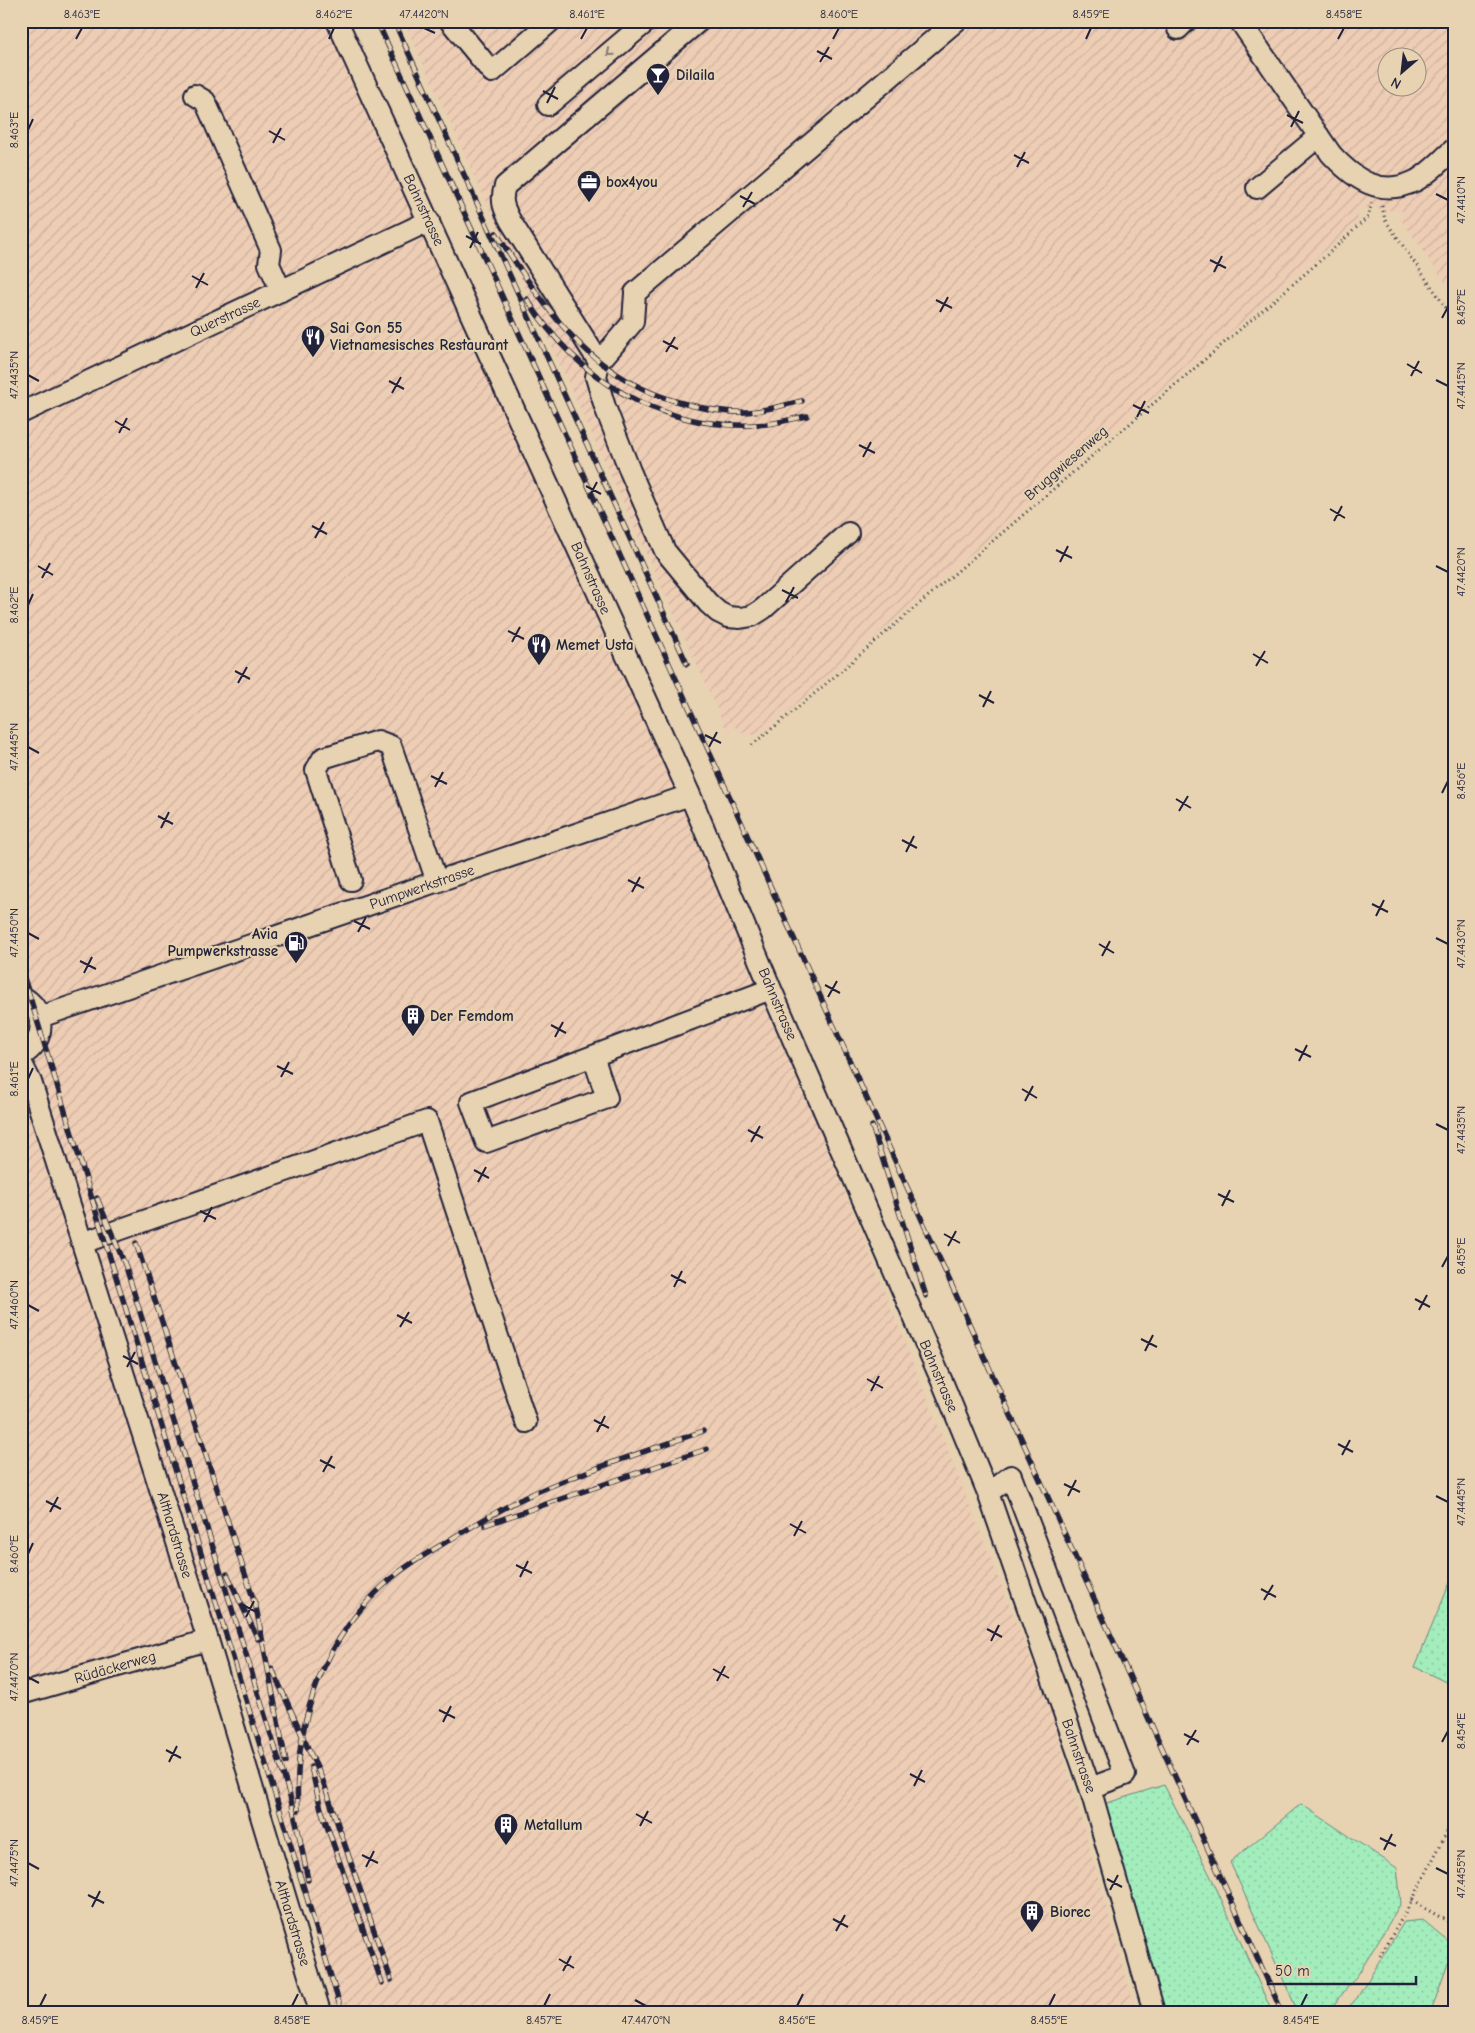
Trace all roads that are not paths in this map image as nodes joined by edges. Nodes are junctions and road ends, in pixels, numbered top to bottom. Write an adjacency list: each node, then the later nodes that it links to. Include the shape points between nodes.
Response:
1 (337, 21): 13 (street, Bahnstrasse)
2 (450, 21): 3 (street, via 492,72)
3 (551, 21)
4 (647, 21): 9 (street, one-way to 9)
5 (699, 21): 15 (street, via 505,186 503,208)
6 (956, 21): 15 (street, via 636,293 633,322)
7 (1240, 21): 10 (street)
8 (196, 95): 14 (street, via 205,102 271,250 269,264)
9 (548, 105)
10 (1319, 136): 11 (street, via 1331,154 1361,181 1395,188 1416,181); 12 (street)
11 (1454, 149)
12 (1257, 188)
13 (429, 221): 14 (street, Querstrasse); 18 (street, Bahnstrasse)
14 (280, 291): 16 (street, Querstrasse)
15 (599, 362): 17 (street, via 596,377 605,407 665,551 718,612 728,617 752,616)
16 (21, 413)
17 (848, 533)
18 (690, 795): 20 (street, Pumpwerkstrasse); 21 (street, Bahnstrasse)
19 (351, 880): 20 (street, via 316,770 323,758 378,741 391,746)
20 (437, 882): 23 (street, Pumpwerkstrasse)
21 (771, 989): 25 (street); 29 (street, Bahnstrasse)
22 (21, 996): 23 (street, via 31,1002)
23 (40, 1017): 24 (street, via 38,1040)
24 (21, 1056)
25 (593, 1056): 25 (street, via 471,1102 486,1142 607,1098)
26 (21, 1062): 27 (street, Althardstrasse, via 31,1082)
27 (82, 1244): 28 (street, via 427,1121); 30 (street, Althardstrasse)
28 (526, 1422)
29 (988, 1493): 32 (street, Bahnstrasse); 32 (street, via 1011,1476 1125,1775)
30 (208, 1640): 31 (street, Rüdäckerweg); 33 (street, Althardstrasse)
31 (21, 1694)
32 (1090, 1788): 34 (street, Bahnstrasse)
33 (320, 2012)
34 (1154, 2012)

